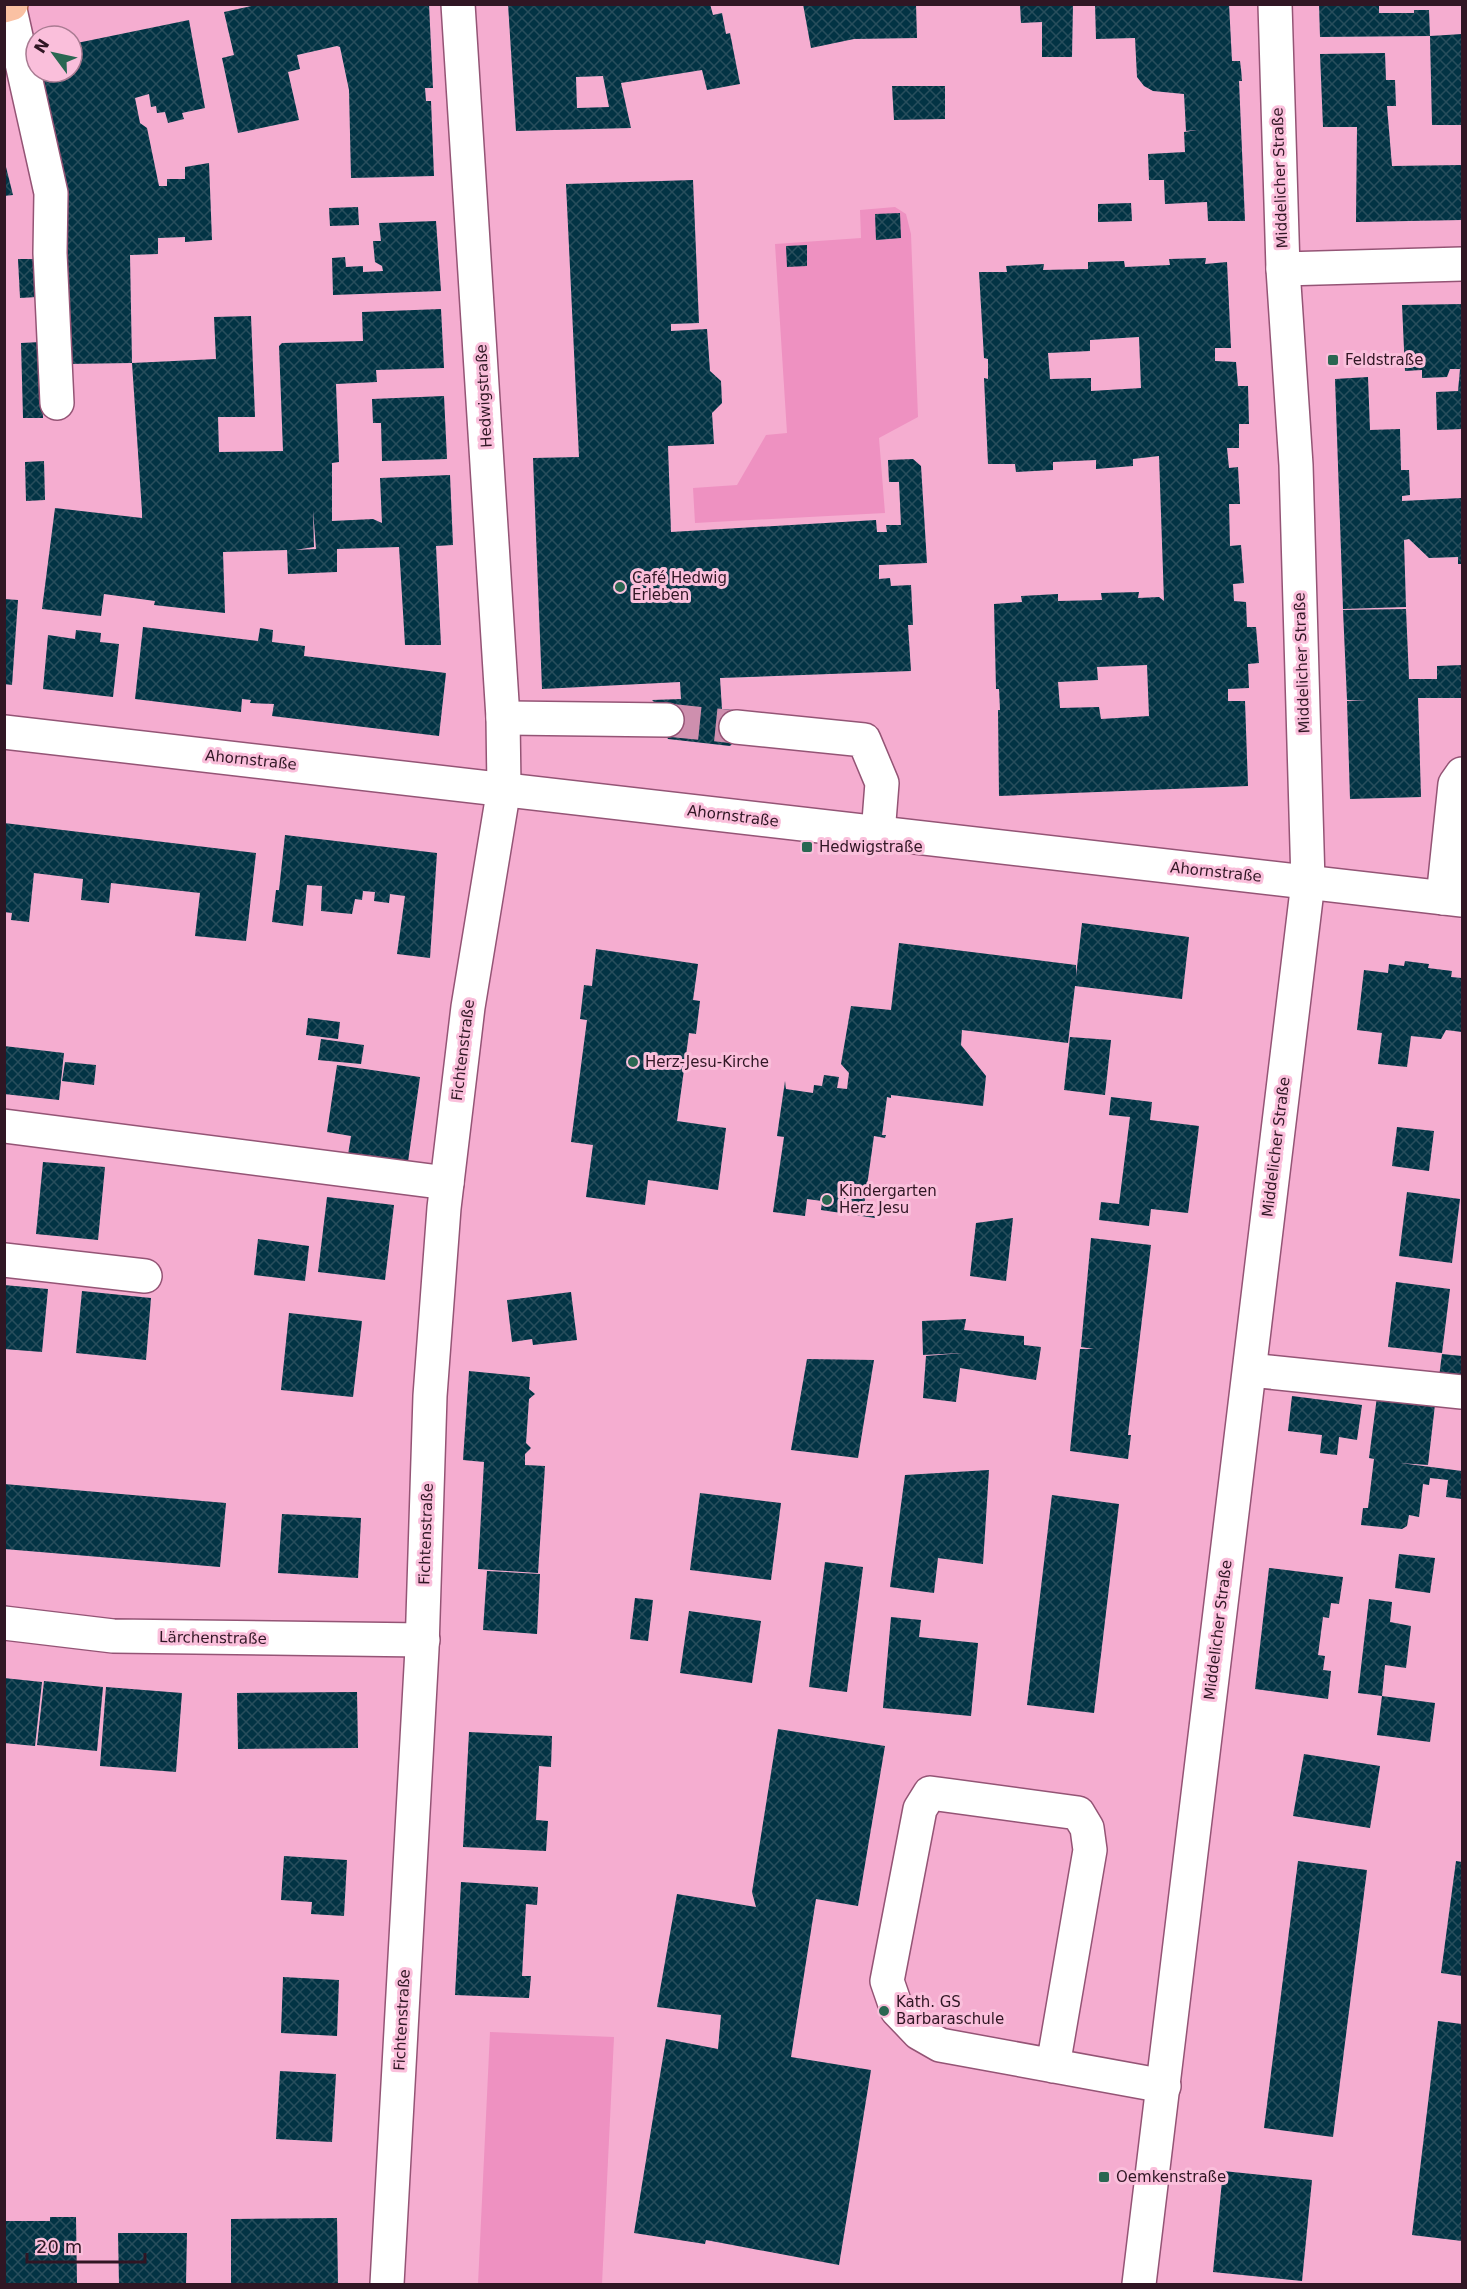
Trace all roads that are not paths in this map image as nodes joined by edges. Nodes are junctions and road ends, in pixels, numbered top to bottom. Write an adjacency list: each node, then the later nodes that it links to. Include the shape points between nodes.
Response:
1 (458, 4): 8 (street, Hedwigstraße)
2 (1275, 4): 6 (street, Middelicher Straße)
3 (10, 5): 4 (main road); 7 (street, via 51,193)
4 (4, 6)
5 (1462, 264): 6 (street)
6 (1283, 269): 15 (street, Middelicher Straße, via 1296,465)
7 (57, 403)
8 (503, 718): 9 (street); 13 (street, Hedwigstraße)
9 (666, 720)
10 (736, 727): 14 (street, via 864,740 882,783)
11 (4, 732): 13 (street, Ahornstraße)
12 (1462, 774): 16 (street, via 1455,784)
13 (504, 788): 14 (street, Ahornstraße); 18 (street, Fichtenstraße, via 468,1006)
14 (878, 834): 15 (street, Ahornstraße)
15 (1308, 882): 16 (street, Ahornstraße); 21 (street, Middelicher Straße)
16 (1453, 898)
17 (4, 1126): 18 (street)
18 (447, 1183): 24 (street, Fichtenstraße, via 430,1396)
19 (4, 1260): 20 (street)
20 (145, 1276)
21 (1250, 1370): 22 (street); 26 (street, Middelicher Straße)
22 (1462, 1392)
23 (4, 1623): 24 (street, Lärchenstraße, via 113,1636)
24 (423, 1640): 27 (street, Fichtenstraße)
25 (1053, 2066): 25 (street, via 940,2045 919,2033 897,2010 887,1981 920,1809 930,1793 1078,1813 1087,1828 1090,1850); 26 (street)
26 (1164, 2086): 28 (street, Middelicher Straße)
27 (387, 2284)
28 (1139, 2284)

